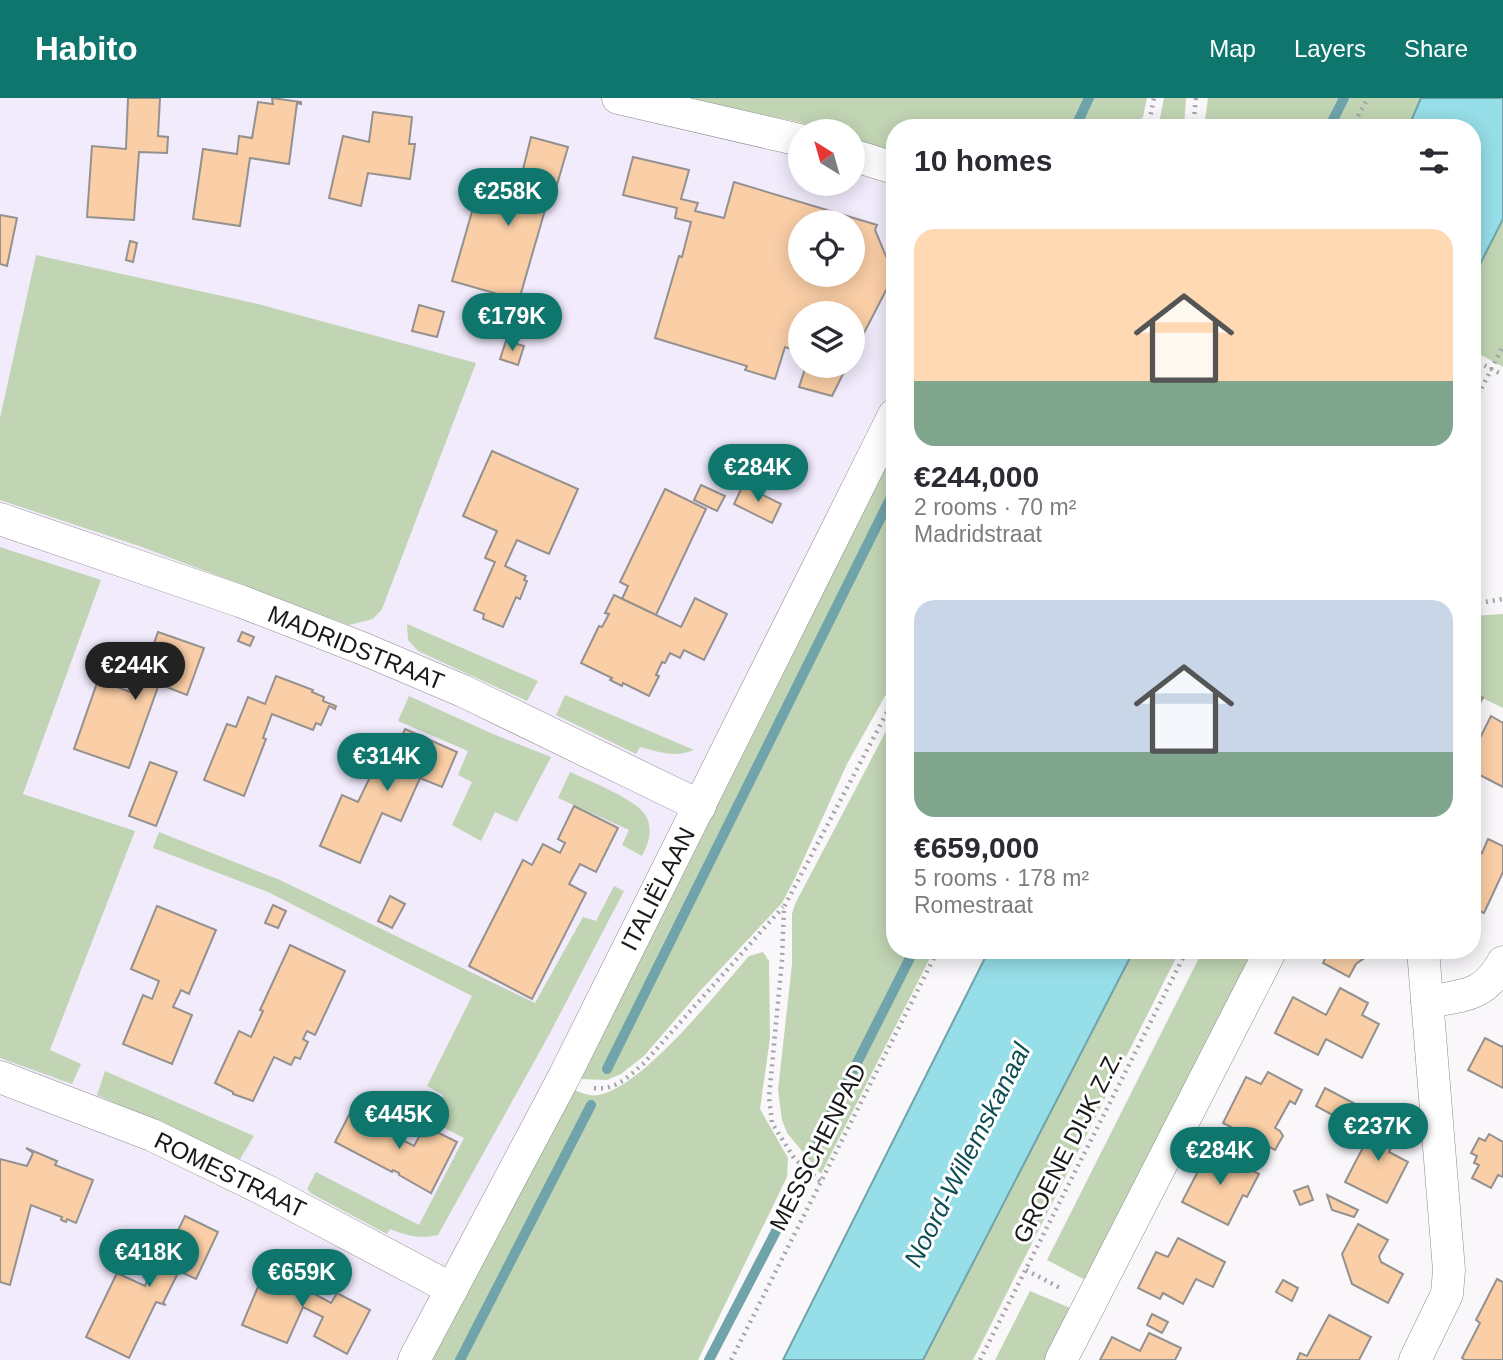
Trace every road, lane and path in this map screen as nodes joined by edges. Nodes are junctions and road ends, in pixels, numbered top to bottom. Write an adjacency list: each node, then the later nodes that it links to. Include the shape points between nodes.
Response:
1 (618, 98): 8 (street)
2 (1154, 98): 5 (path)
3 (1196, 98): 6 (path)
4 (1368, 98): 7 (path)
5 (1150, 119)
6 (1194, 119)
7 (1356, 119)
8 (788, 137)
9 (865, 159): 10 (street)
10 (886, 166)
11 (1503, 346): 13 (path)
12 (1481, 364): 13 (path)
13 (1491, 369): 14 (path); 15 (path)
14 (1503, 375)
15 (1481, 389)
16 (886, 431): 21 (street, ITALIËLAAN)
17 (0, 519): 21 (street, MADRIDSTRAAT, via 364,649 463,691)
18 (1503, 599): 19 (path)
19 (1481, 603)
20 (886, 714): 22 (path)
21 (701, 806): 30 (street, ITALIËLAAN)
22 (784, 906): 30 (path, via 620,1084 600,1089 579,1086); 31 (path, via 769,1097 772,1123 794,1158)
23 (933, 959): 31 (path, MESSCHENPAD)
24 (1182, 959): 32 (path, GROENE DIJK Z.Z.)
25 (1266, 959): 34 (street)
26 (1424, 959): 28 (street)
27 (1503, 962): 28 (street, via 1481,990)
28 (1427, 1002): 39 (street, via 1449,1270 1447,1294)
29 (0, 1077): 33 (street, ROMESTRAAT, via 152,1135)
30 (564, 1077): 33 (street, ITALIËLAAN)
31 (820, 1181): 36 (path, MESSCHENPAD)
32 (1026, 1270): 34 (path); 37 (path, GROENE DIJK Z.Z.)
33 (452, 1289): 35 (street, ITALIËLAAN)
34 (1091, 1304): 38 (street)
35 (414, 1360)
36 (731, 1360)
37 (980, 1360)
38 (1061, 1360)
39 (1415, 1360)

